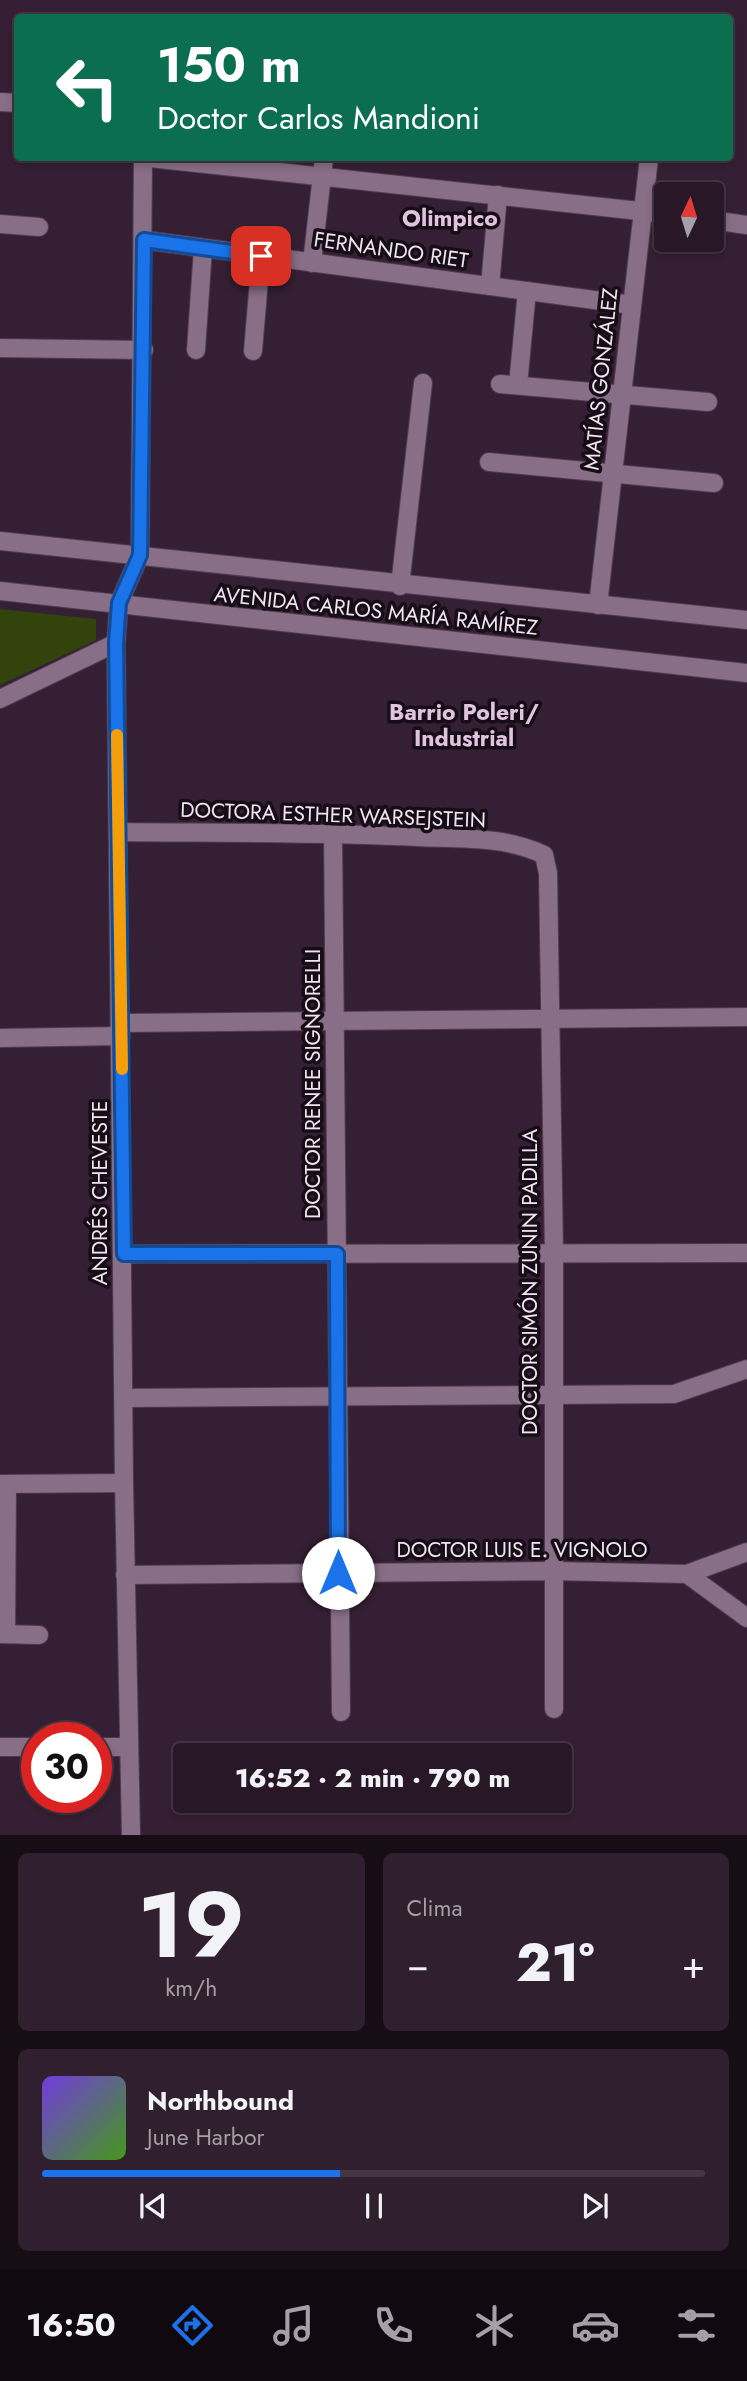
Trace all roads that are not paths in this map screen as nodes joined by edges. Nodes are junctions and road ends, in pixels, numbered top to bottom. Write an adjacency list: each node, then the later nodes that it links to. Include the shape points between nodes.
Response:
1 (143, 161): 13 (street)
2 (179, 161): 5 (street)
3 (324, 161): 5 (street)
4 (649, 161): 7 (street, MATÍAS GONZÁLEZ)
5 (322, 176): 6 (street); 16 (street)
6 (498, 195): 7 (street); 17 (street)
7 (643, 210): 8 (street); 19 (street, MATÍAS GONZÁLEZ)
8 (654, 212)
9 (724, 222): 11 (street)
10 (0, 224): 12 (street)
11 (747, 225)
12 (39, 227)
13 (144, 240): 14 (street, FERNANDO RIET); 21 (street)
14 (202, 248): 15 (street, FERNANDO RIET); 22 (street)
15 (261, 256): 16 (street, FERNANDO RIET); 23 (street)
16 (312, 263): 17 (street, FERNANDO RIET)
17 (490, 286): 18 (street, FERNANDO RIET)
18 (527, 291): 19 (street, FERNANDO RIET); 25 (street, via 509,385)
19 (632, 305): 25 (street, MATÍAS GONZÁLEZ)
20 (0, 348): 21 (street)
21 (144, 350): 31 (street)
22 (196, 350)
23 (253, 351)
24 (423, 383): 32 (street)
25 (622, 394): 26 (street); 28 (street, MATÍAS GONZÁLEZ)
26 (708, 402)
27 (489, 462): 28 (street)
28 (613, 474): 29 (street); 35 (street, MATÍAS GONZÁLEZ)
29 (714, 483)
30 (0, 541): 31 (street, AVENIDA CARLOS MARÍA RAMÍREZ)
31 (140, 555): 32 (street, AVENIDA CARLOS MARÍA RAMÍREZ); 34 (street, ANDRÉS CHEVESTE)
32 (400, 586): 35 (street, AVENIDA CARLOS MARÍA RAMÍREZ)
33 (0, 591): 34 (street, AVENIDA CARLOS MARÍA RAMÍREZ)
34 (119, 603): 37 (street, ANDRÉS CHEVESTE); 38 (street, AVENIDA CARLOS MARÍA RAMÍREZ)
35 (598, 606): 36 (street, AVENIDA CARLOS MARÍA RAMÍREZ)
36 (747, 620)
37 (116, 643): 39 (street); 40 (street, ANDRÉS CHEVESTE)
38 (747, 673)
39 (0, 699)
40 (118, 832): 41 (street, DOCTORA ESTHER WARSEJSTEIN); 46 (street, ANDRÉS CHEVESTE)
41 (333, 833): 42 (street, DOCTORA ESTHER WARSEJSTEIN, via 522,844); 45 (street, DOCTOR RENEE SIGNORELLI)
42 (544, 855): 44 (street, DOCTOR SIMÓN ZUNIN PADILLA)
43 (747, 1017): 44 (street)
44 (550, 1019): 45 (street); 48 (street, DOCTOR SIMÓN ZUNIN PADILLA)
45 (335, 1021): 46 (street); 51 (street, DOCTOR RENEE SIGNORELLI)
46 (121, 1030): 47 (street); 50 (street, ANDRÉS CHEVESTE)
47 (0, 1038)
48 (554, 1253): 49 (street); 51 (street); 53 (street, DOCTOR SIMÓN ZUNIN PADILLA)
49 (747, 1253)
50 (124, 1254): 51 (street); 55 (street, ANDRÉS CHEVESTE)
51 (337, 1254): 54 (street, DOCTOR RENEE SIGNORELLI)
52 (747, 1369): 53 (street, via 674,1394)
53 (554, 1395): 54 (street); 59 (street, DOCTOR SIMÓN ZUNIN PADILLA)
54 (337, 1396): 55 (street); 60 (street, DOCTOR RENEE SIGNORELLI)
55 (124, 1398): 56 (street, ANDRÉS CHEVESTE)
56 (124, 1483): 57 (street); 62 (street, ANDRÉS CHEVESTE)
57 (4, 1484): 64 (street)
58 (747, 1552): 61 (street, DOCTOR LUIS E. VIGNOLO)
59 (553, 1571): 60 (street, DOCTOR LUIS E. VIGNOLO); 61 (street, DOCTOR LUIS E. VIGNOLO); 66 (street, DOCTOR SIMÓN ZUNIN PADILLA)
60 (338, 1573): 62 (street, DOCTOR LUIS E. VIGNOLO); 67 (street, DOCTOR RENEE SIGNORELLI)
61 (687, 1574): 63 (street)
62 (125, 1575): 71 (street, ANDRÉS CHEVESTE)
63 (747, 1618)
64 (3, 1634): 65 (street)
65 (39, 1635)
66 (554, 1709)
67 (341, 1712)
68 (0, 1747): 69 (street)
69 (21, 1747)
70 (112, 1747): 71 (street)
71 (129, 1747): 72 (street, ANDRÉS CHEVESTE)
72 (131, 1835)

